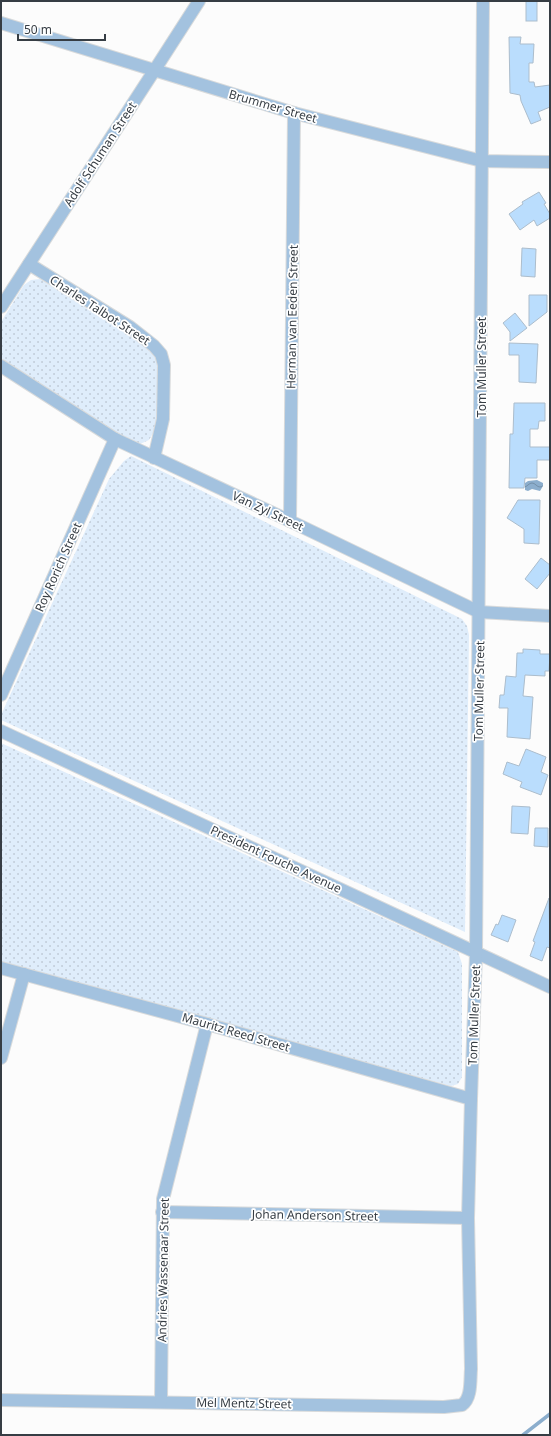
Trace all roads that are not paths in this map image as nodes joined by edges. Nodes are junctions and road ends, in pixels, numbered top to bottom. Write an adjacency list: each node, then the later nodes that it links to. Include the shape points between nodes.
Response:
1 (198, 1): 4 (street, Adolf Schuman Street)
2 (483, 1): 6 (street, Tom Muller Street)
3 (1, 23): 4 (street, Brummer Street)
4 (154, 71): 5 (street, Brummer Street); 8 (street, Adolf Schuman Street)
5 (294, 113): 6 (street, Brummer Street); 13 (street, Herman van Eeden Street)
6 (482, 161): 7 (street, Brummer Street); 14 (street, Tom Muller Street)
7 (550, 162)
8 (29, 264): 9 (street, Adolf Schuman Street); 12 (street, Charles Talbot Street, via 130,327 161,354 164,365 163,419)
9 (1, 307)
10 (1, 366): 11 (street, Van Zyl Street)
11 (115, 439): 12 (street, Van Zyl Street); 16 (street, Roy Rorich Street)
12 (154, 458): 13 (street, Van Zyl Street)
13 (290, 520): 14 (street, Van Zyl Street)
14 (479, 612): 15 (street, Van Zyl Street); 18 (street, Tom Muller Street)
15 (550, 616)
16 (1, 695)
17 (1, 731): 18 (street, President Fouche Avenue)
18 (476, 952): 21 (street, President Fouche Avenue); 24 (street, Tom Muller Street)
19 (1, 968): 20 (street, Mauritz Reed Street)
20 (24, 974): 22 (street, Mauritz Reed Street); 23 (street)
21 (550, 987)
22 (207, 1024): 24 (street, Mauritz Reed Street); 25 (street, Andries Wassenaar Street, via 166,1183)
23 (1, 1058)
24 (470, 1099): 26 (street, Tom Muller Street)
25 (162, 1212): 26 (street, Johan Anderson Street); 29 (street, Andries Wassenaar Street)
26 (468, 1218): 27 (street, Tom Muller Street)
27 (470, 1382): 29 (street, Mel Mentz Street, via 467,1399 457,1406)
28 (1, 1400): 29 (street, Mel Mentz Street)
29 (161, 1402)

